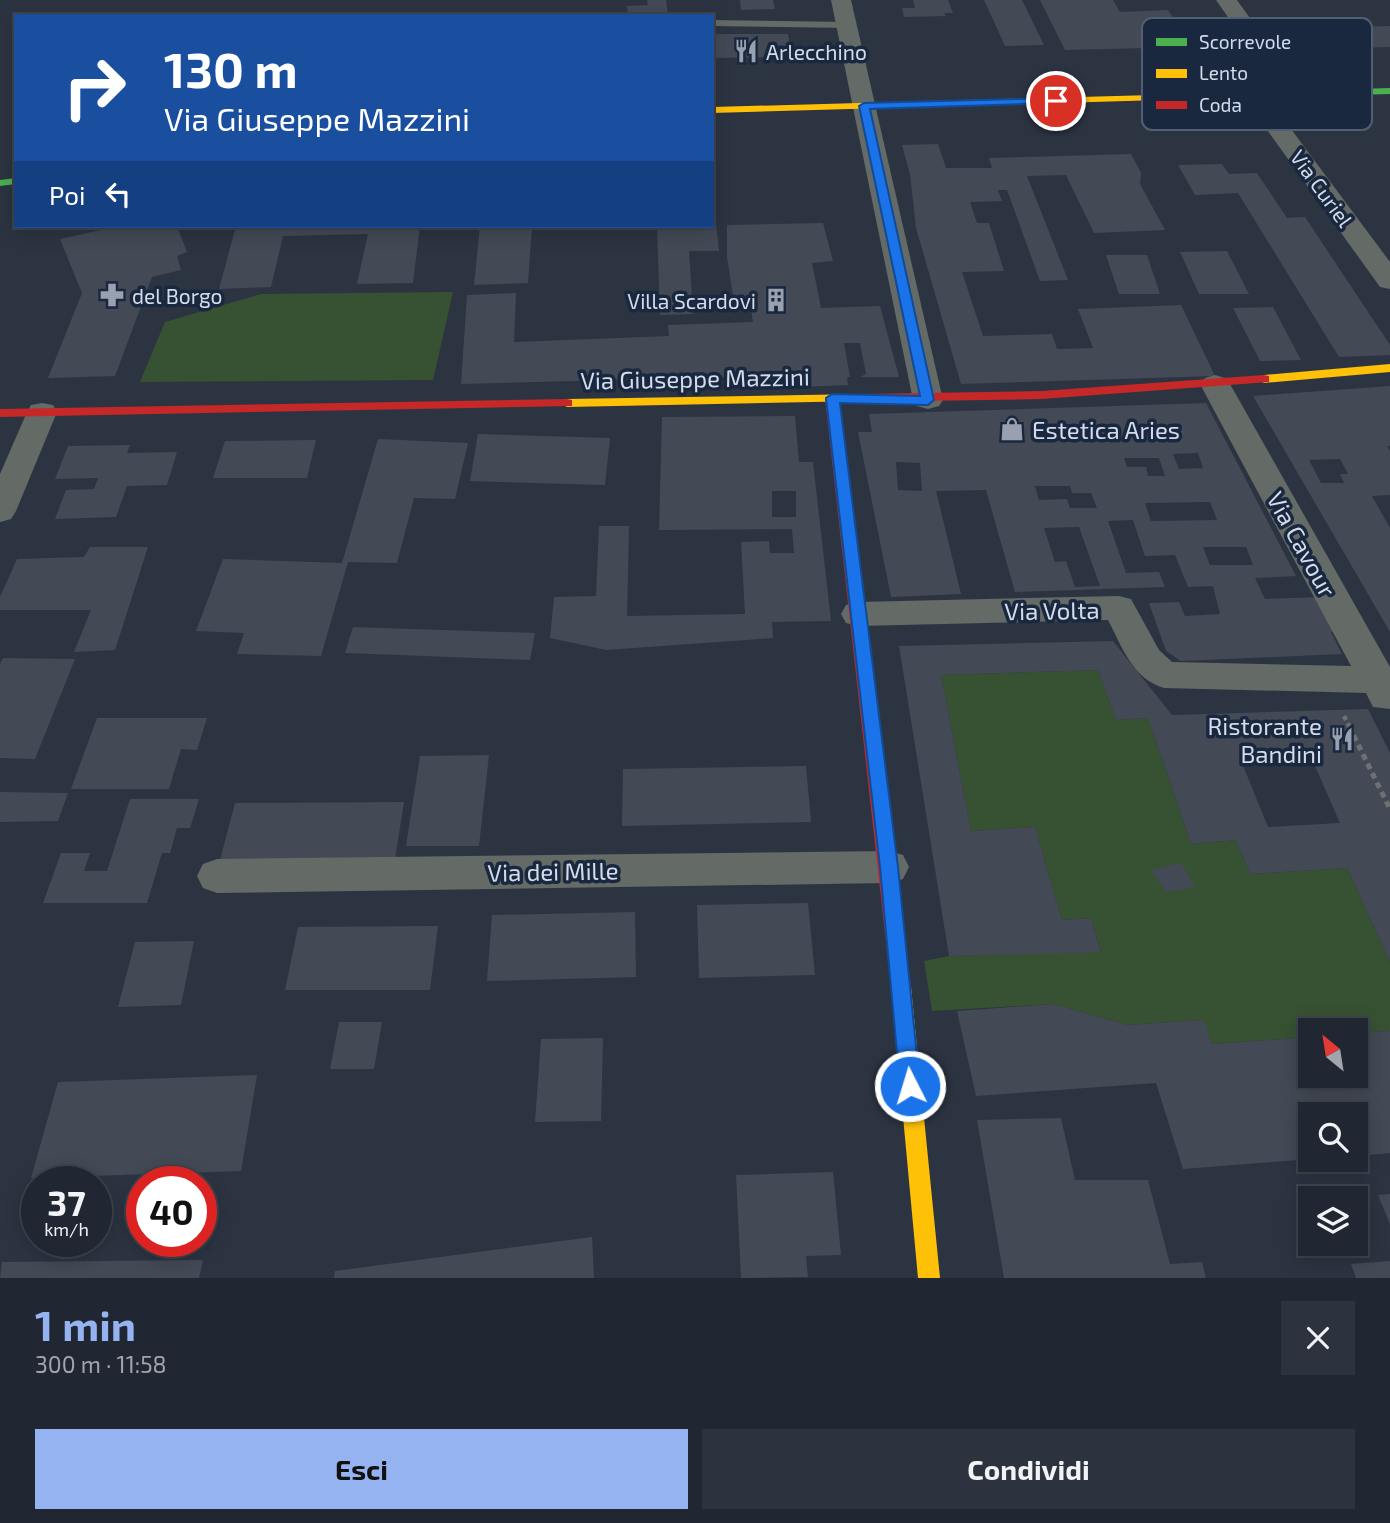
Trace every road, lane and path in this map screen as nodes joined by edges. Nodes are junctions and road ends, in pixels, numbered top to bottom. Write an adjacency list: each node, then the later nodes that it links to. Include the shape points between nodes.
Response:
1 (841, 0): 5 (street)
2 (1226, 0): 3 (street)
3 (1239, 18)
4 (714, 23): 5 (lane)
5 (847, 25): 9 (street)
6 (1390, 91): 7 (street)
7 (1372, 92)
8 (1142, 98): 9 (street)
9 (864, 106): 10 (street); 16 (street)
10 (714, 110)
11 (1280, 130): 12 (street, Via Curiel)
12 (1390, 281)
13 (1390, 368): 14 (street, Via Giuseppe Mazzini)
14 (1215, 384): 16 (street, Via Giuseppe Mazzini); 21 (street, Via Cavour)
15 (832, 398): 16 (street, Via Giuseppe Mazzini); 17 (street, Via Giuseppe Mazzini); 20 (street)
16 (928, 400)
17 (42, 412): 18 (street, Via Giuseppe Mazzini); 19 (street)
18 (0, 413)
19 (0, 511)
20 (858, 614): 21 (street, Via Volta, via 1119,608 1146,659 1164,675); 22 (street)
21 (1386, 689)
22 (889, 867): 23 (street, Via dei Mille); 24 (street)
23 (217, 876)
24 (929, 1278)

